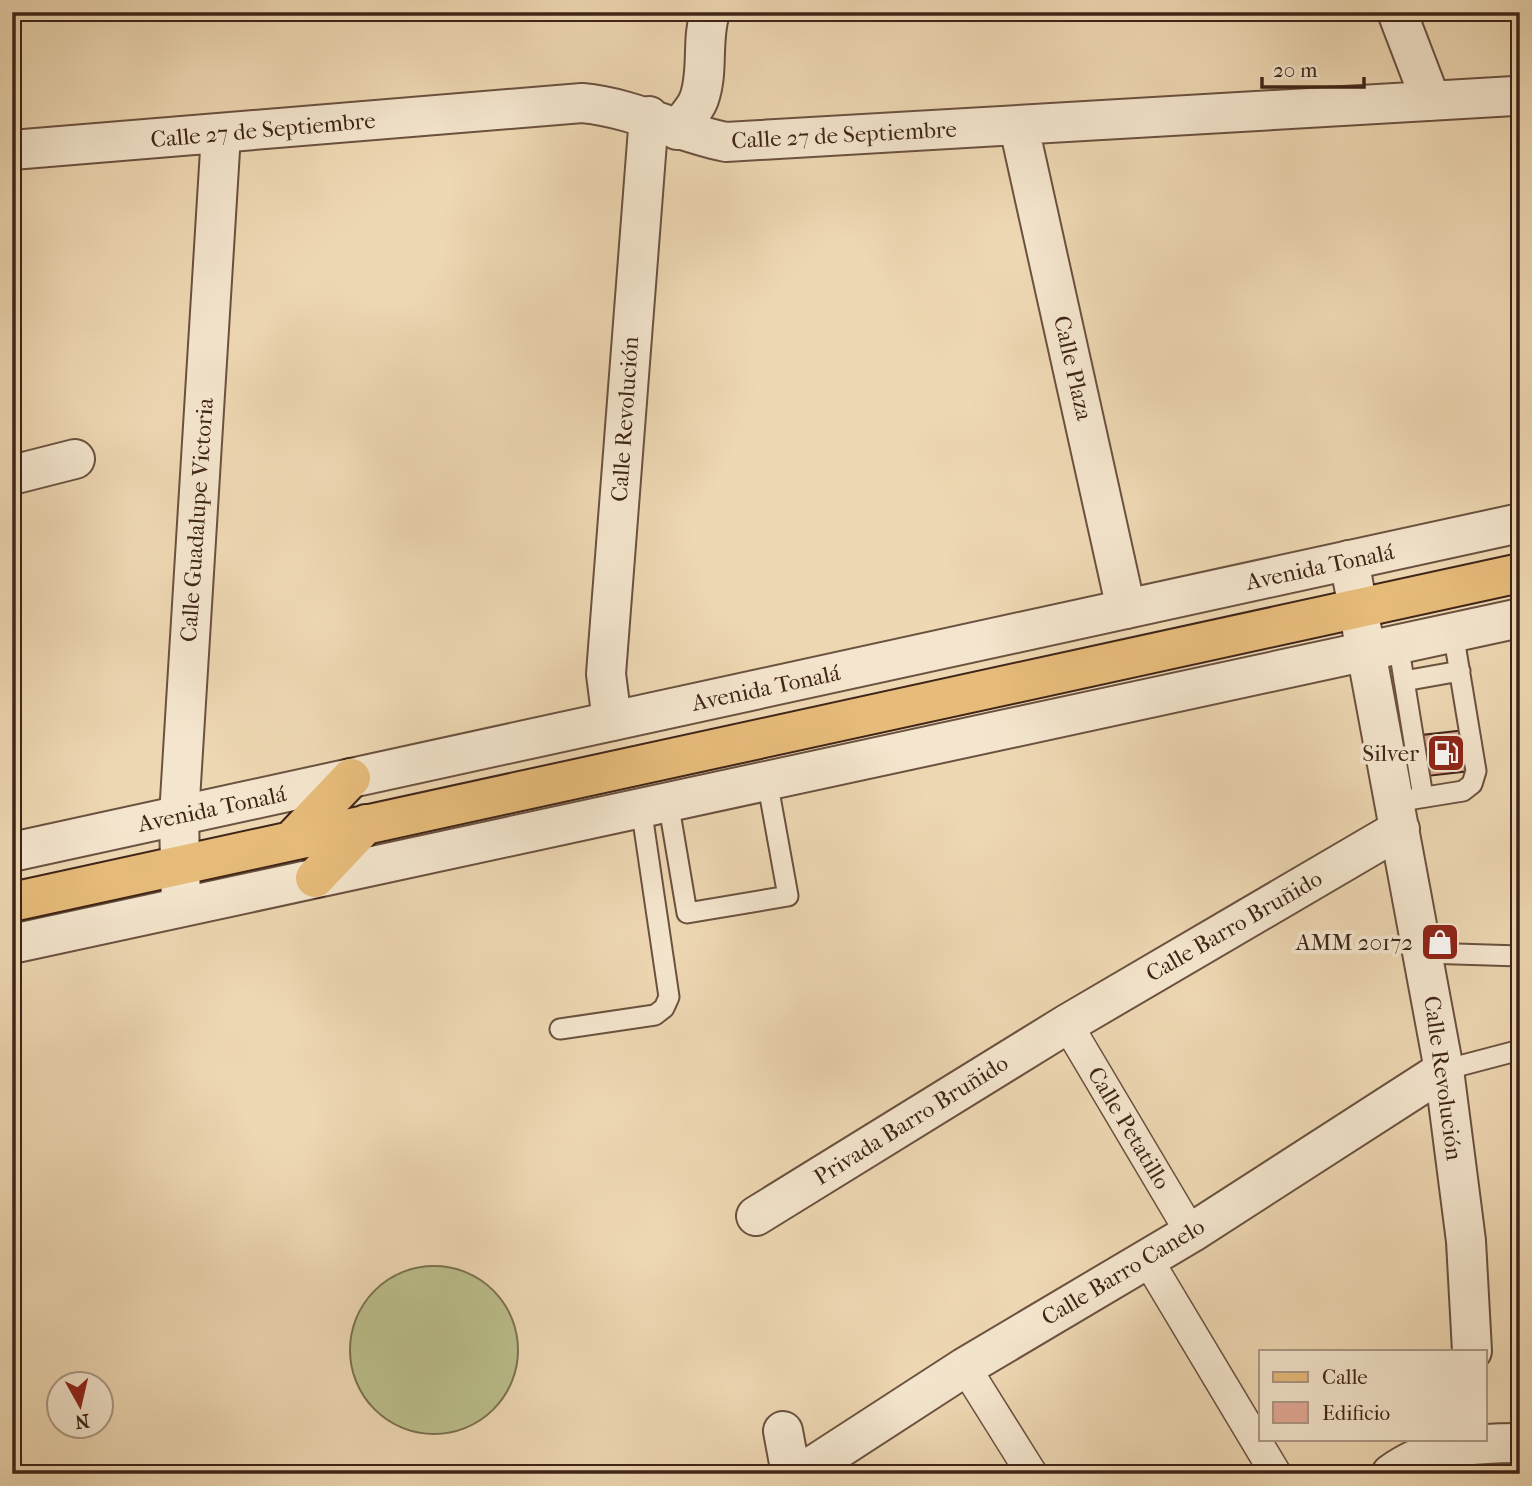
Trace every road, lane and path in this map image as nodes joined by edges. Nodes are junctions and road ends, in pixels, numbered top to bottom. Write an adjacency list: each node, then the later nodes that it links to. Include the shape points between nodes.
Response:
1 (710, 12): 5 (street, via 698,101)
2 (1397, 12): 4 (street)
3 (1514, 96): 4 (street, Calle 27 de Septiembre)
4 (1431, 101): 6 (street, Calle 27 de Septiembre)
5 (663, 123): 6 (street, Calle 27 de Septiembre, via 726,142); 7 (street, Calle 27 de Septiembre, via 615,106 582,103); 21 (street, Calle Revolución, via 606,674)
6 (1019, 127): 15 (street, Calle Plaza)
7 (221, 134): 8 (street, Calle 27 de Septiembre); 26 (street, Calle Guadalupe Victoria)
8 (12, 150)
9 (75, 459): 10 (street)
10 (12, 475)
11 (1520, 523): 12 (street, Avenida Tonalá)
12 (1349, 560): 14 (street, Calle Revolución); 15 (street, Avenida Tonalá)
13 (1520, 573): 14 (main road, Avenida Tonalá)
14 (1357, 608): 18 (street, Calle Revolución); 27 (main road, Avenida Tonalá)
15 (1126, 609): 21 (street, Avenida Tonalá)
16 (1520, 618): 17 (street)
17 (1453, 632): 18 (street); 19 (lane)
18 (1381, 646): 20 (lane); 23 (street); 25 (street, Calle Revolución)
19 (1460, 671): 20 (lane); 25 (lane, via 1476,771 1472,784)
20 (1404, 681): 25 (lane)
21 (612, 721): 22 (street, Avenida Tonalá)
22 (351, 778): 26 (street, Avenida Tonalá); 28 (main road)
23 (767, 780): 24 (street); 24 (lane, via 788,896 687,913)
24 (654, 804): 31 (street); 38 (lane, via 669,998 655,1015)
25 (1406, 809): 35 (street, Calle Revolución); 37 (street, Calle Barro Bruñido)
26 (179, 816): 29 (street, Avenida Tonalá); 30 (street, Calle Guadalupe Victoria)
27 (366, 824): 28 (main road, Avenida Tonalá); 31 (main road)
28 (292, 841): 30 (main road, Avenida Tonalá)
29 (12, 852)
30 (179, 865): 32 (main road, Avenida Tonalá); 33 (street, Calle Guadalupe Victoria)
31 (314, 878): 33 (street)
32 (12, 902)
33 (181, 907): 34 (street)
34 (12, 944)
35 (1424, 953): 36 (lane); 40 (street, Calle Revolución)
36 (1520, 956)
37 (1067, 1024): 41 (street, Privada Barro Bruñido); 42 (street, Calle Petatillo)
38 (560, 1029)
39 (1520, 1050): 40 (lane)
40 (1444, 1070): 42 (street, Calle Barro Canelo); 44 (street, Calle Revolución, via 1466,1241)
41 (756, 1216)
42 (1191, 1233): 43 (street, Calle Barro Canelo)
43 (1146, 1257): 45 (street, Calle Barro Canelo); 52 (street)
44 (1472, 1350)
45 (965, 1367): 50 (street, Calle Barro Canelo); 51 (street)
46 (783, 1431): 49 (street)
47 (1520, 1443): 48 (street)
48 (1481, 1452): 53 (street, via 1435,1451)
49 (791, 1474)
50 (800, 1474)
51 (1032, 1474)
52 (1276, 1474)
53 (1391, 1474)

